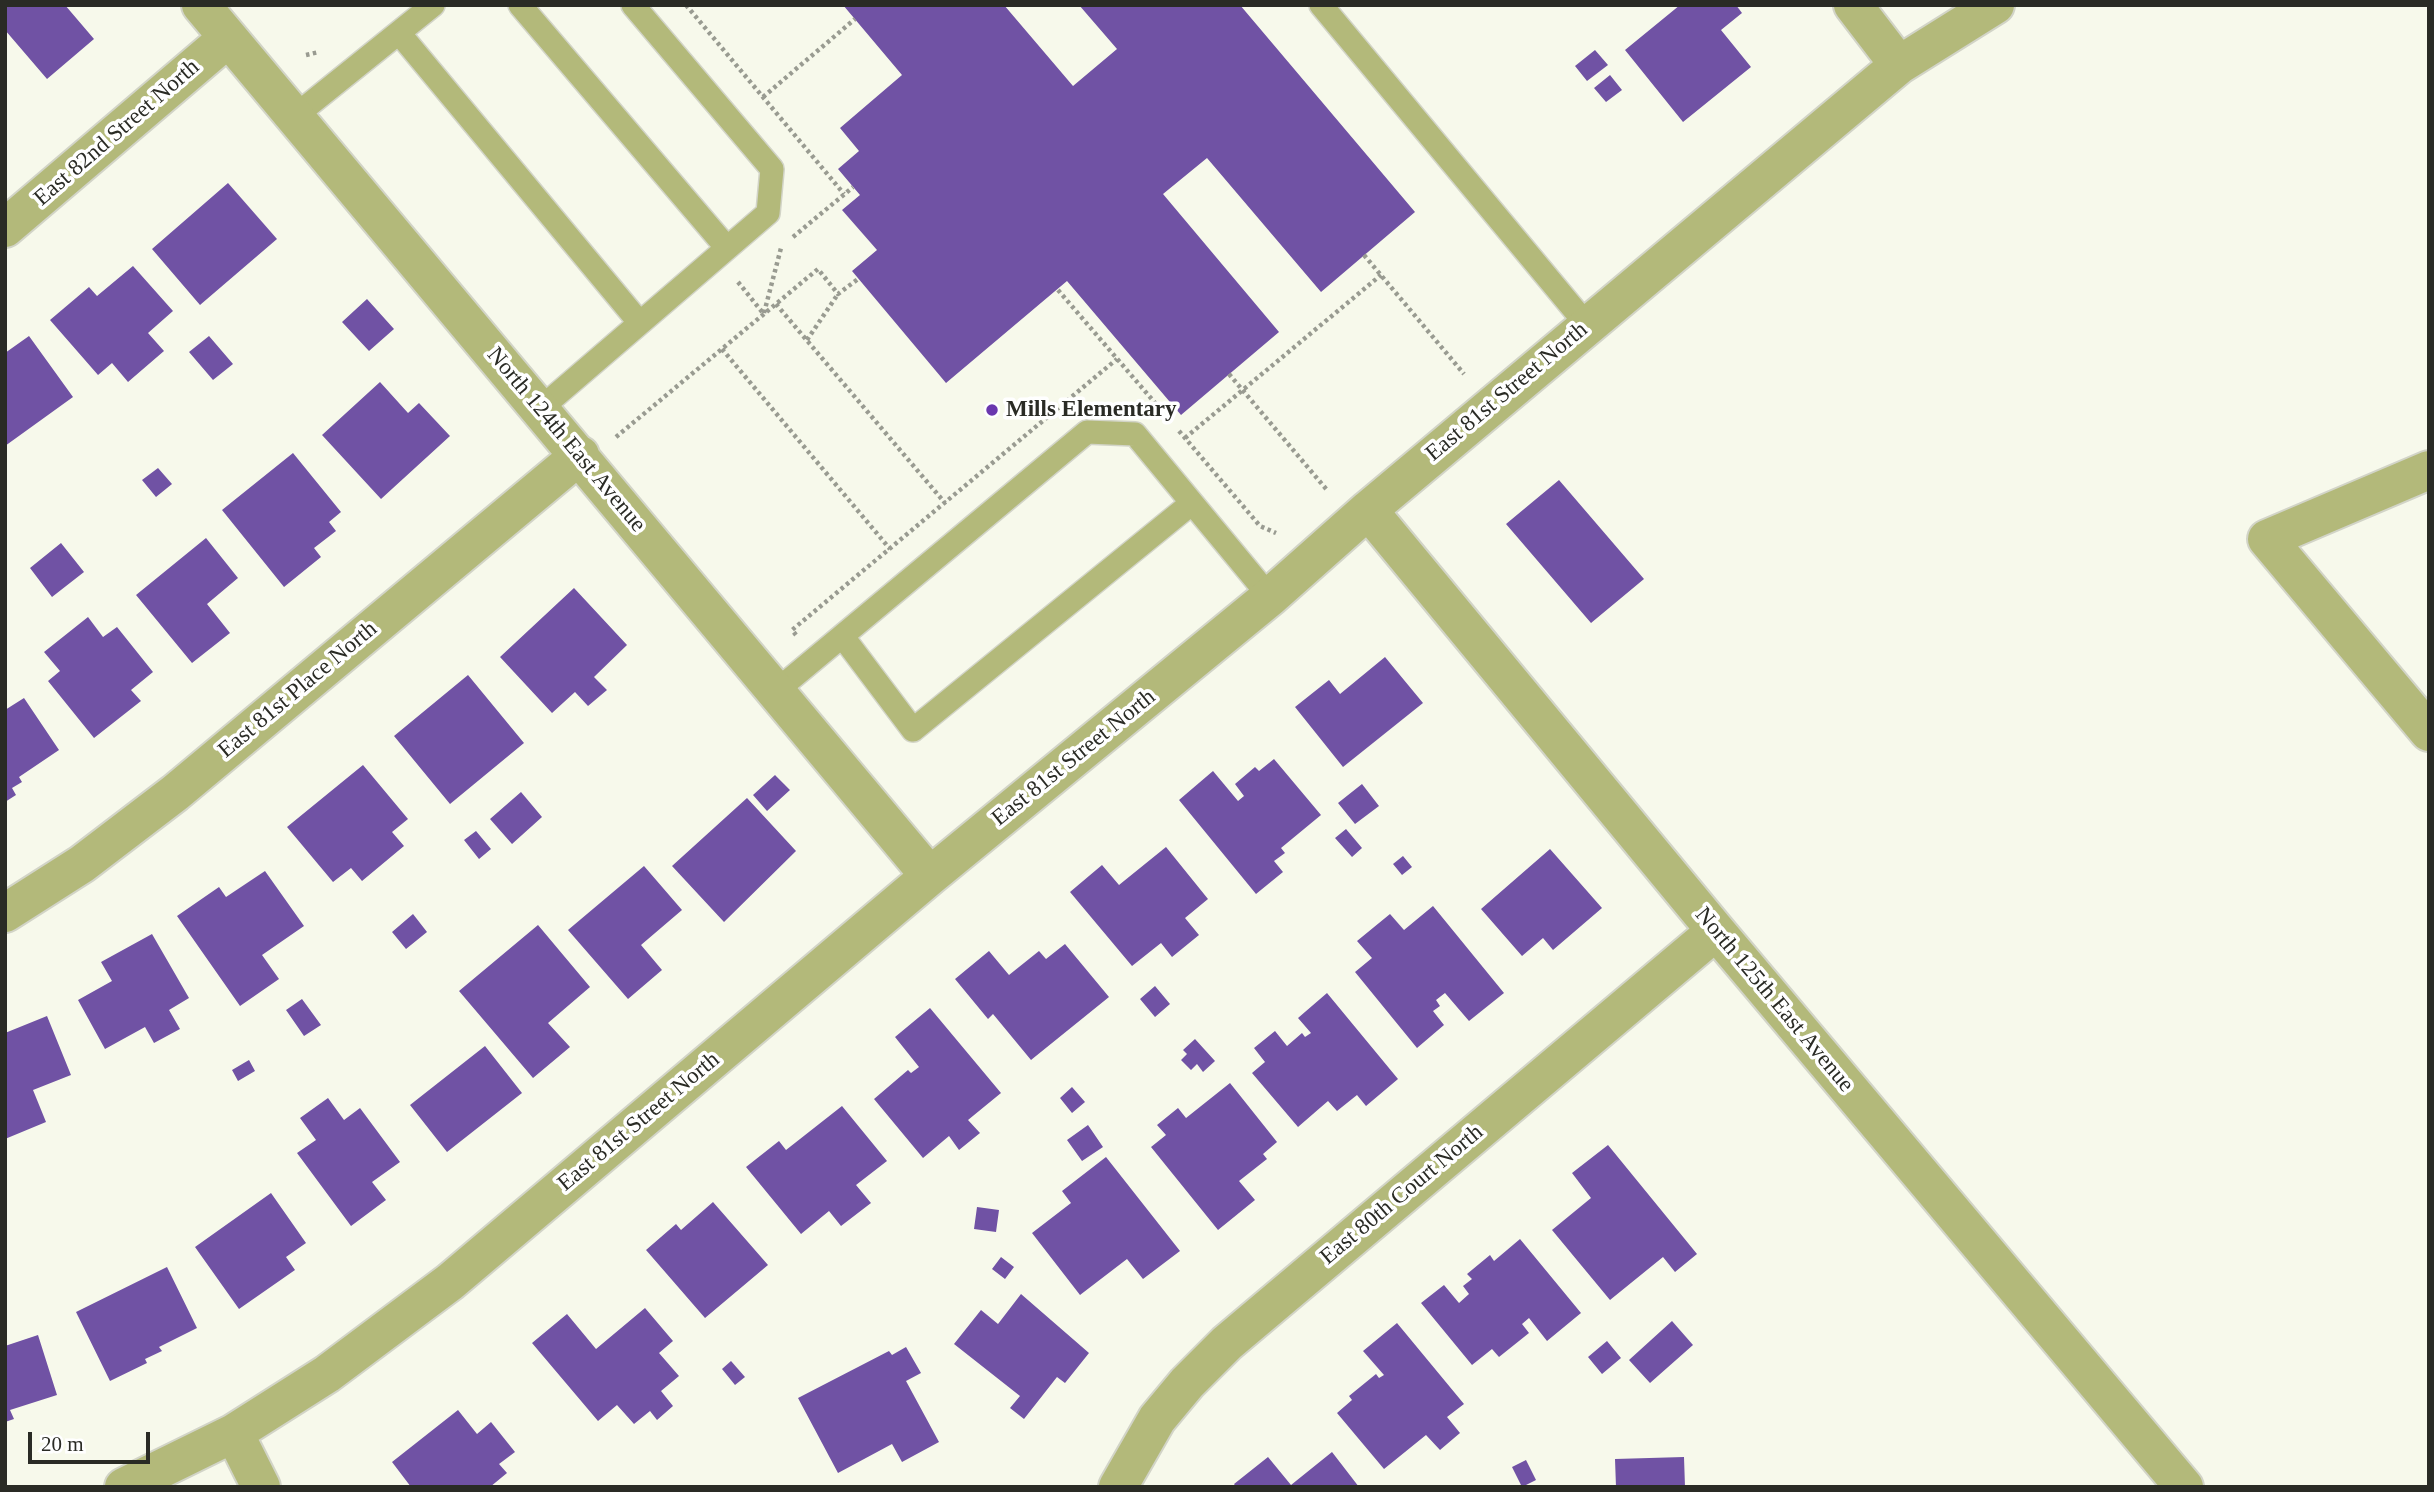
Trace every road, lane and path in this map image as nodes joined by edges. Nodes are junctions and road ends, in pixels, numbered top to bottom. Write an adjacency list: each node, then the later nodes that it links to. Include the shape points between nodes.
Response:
1 (201, 5): 11 (street, North 124th East Avenue)
2 (433, 5): 10 (lane)
3 (520, 5): 18 (lane)
4 (633, 5): 18 (lane, via 772,169 768,213)
5 (686, 5): 13 (path)
6 (1321, 5): 27 (lane)
7 (1853, 5): 12 (street)
8 (1996, 5): 12 (street)
9 (855, 19): 13 (path)
10 (399, 33): 14 (lane); 26 (lane)
11 (228, 38): 14 (street, North 124th East Avenue); 17 (street, East 82nd Street North)
12 (1899, 65): 27 (street, East 81st Street North)
13 (763, 97): 16 (path)
14 (295, 116): 34 (street, North 124th East Avenue)
15 (853, 187): 16 (path)
16 (844, 194): 25 (path, via 778,250)
17 (5, 228)
18 (727, 248): 26 (lane)
19 (1364, 255): 20 (path)
20 (1381, 275): 32 (path); 33 (path)
21 (858, 279): 23 (path)
22 (741, 286): 25 (path)
23 (838, 294): 24 (path, via 818,269); 28 (path)
24 (776, 304): 25 (path); 28 (path)
25 (764, 314): 29 (path)
26 (639, 322): 34 (lane)
27 (1587, 325): 42 (street, East 81st Street North)
28 (807, 340): 40 (path)
29 (722, 349): 35 (path); 43 (path)
30 (1117, 359): 40 (path)
31 (1229, 373): 33 (path)
32 (1464, 373)
33 (1243, 390): 36 (path); 39 (path)
34 (540, 409): 37 (street, North 124th East Avenue)
35 (615, 438)
36 (1185, 438)
37 (580, 455): 47 (street, North 124th East Avenue); 50 (street, East 81st Place North, via 175,793 82,864)
38 (2429, 470): 48 (street, via 2267,539)
39 (1327, 490)
40 (945, 503): 43 (path)
41 (1192, 503): 44 (lane); 46 (lane, via 1135,434 1087,432); 46 (lane, via 914,730)
42 (1368, 510): 44 (street, East 81st Street North); 51 (street, North 125th East Avenue)
43 (890, 549): 45 (path, via 792,630)
44 (1270, 597): 49 (street, East 81st Street North)
45 (796, 636)
46 (843, 637): 47 (lane)
47 (775, 692): 49 (street, North 124th East Avenue)
48 (2429, 733)
49 (930, 876): 52 (street, East 81st Street North, via 450,1282 327,1374)
50 (5, 913)
51 (1716, 931): 55 (street, East 80th Court North, via 1227,1343 1157,1419); 56 (street, North 125th East Avenue)
52 (234, 1433): 53 (street, East 81st Street North); 54 (street)
53 (124, 1487)
54 (261, 1487)
55 (1118, 1487)
56 (2184, 1487)

